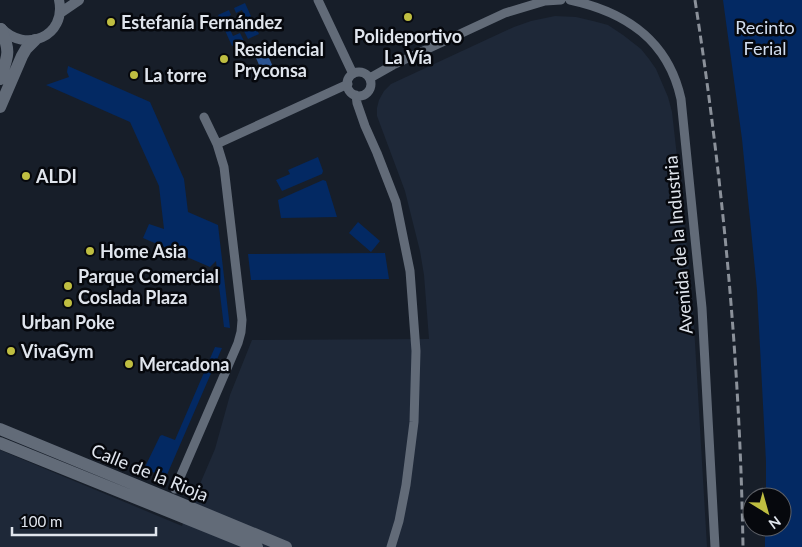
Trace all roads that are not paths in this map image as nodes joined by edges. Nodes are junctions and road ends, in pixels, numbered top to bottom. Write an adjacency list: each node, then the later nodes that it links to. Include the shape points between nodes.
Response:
1 (60, 0): 6 (street)
2 (79, 0): 6 (street)
3 (318, 0): 9 (street)
4 (561, 0): 10 (street, via 545,1 504,13)
5 (570, 0): 23 (street, Avenida de la Industria, via 617,15 637,28 664,58 678,86 702,308)
6 (60, 12): 8 (street, via 51,31)
7 (1, 28): 8 (street, via 10,37); 11 (main road, via 8,44 8,56)
8 (35, 40): 14 (main road, via 22,56)
9 (353, 74): 10 (street, via 364,73); 12 (street)
10 (370, 78): 13 (street, via 368,93)
11 (0, 79)
12 (348, 84): 13 (street); 16 (street)
13 (356, 96): 22 (street, via 396,202 410,270 416,351 414,422 406,485)
14 (0, 107)
15 (204, 117): 16 (street)
16 (217, 144): 19 (street, via 224,168 241,332)
17 (0, 429): 21 (main road, Calle de la Rioja)
18 (0, 444): 20 (main road, Calle de la Rioja)
19 (176, 490)
20 (257, 547)
21 (286, 547)
22 (391, 547)
23 (715, 547)

